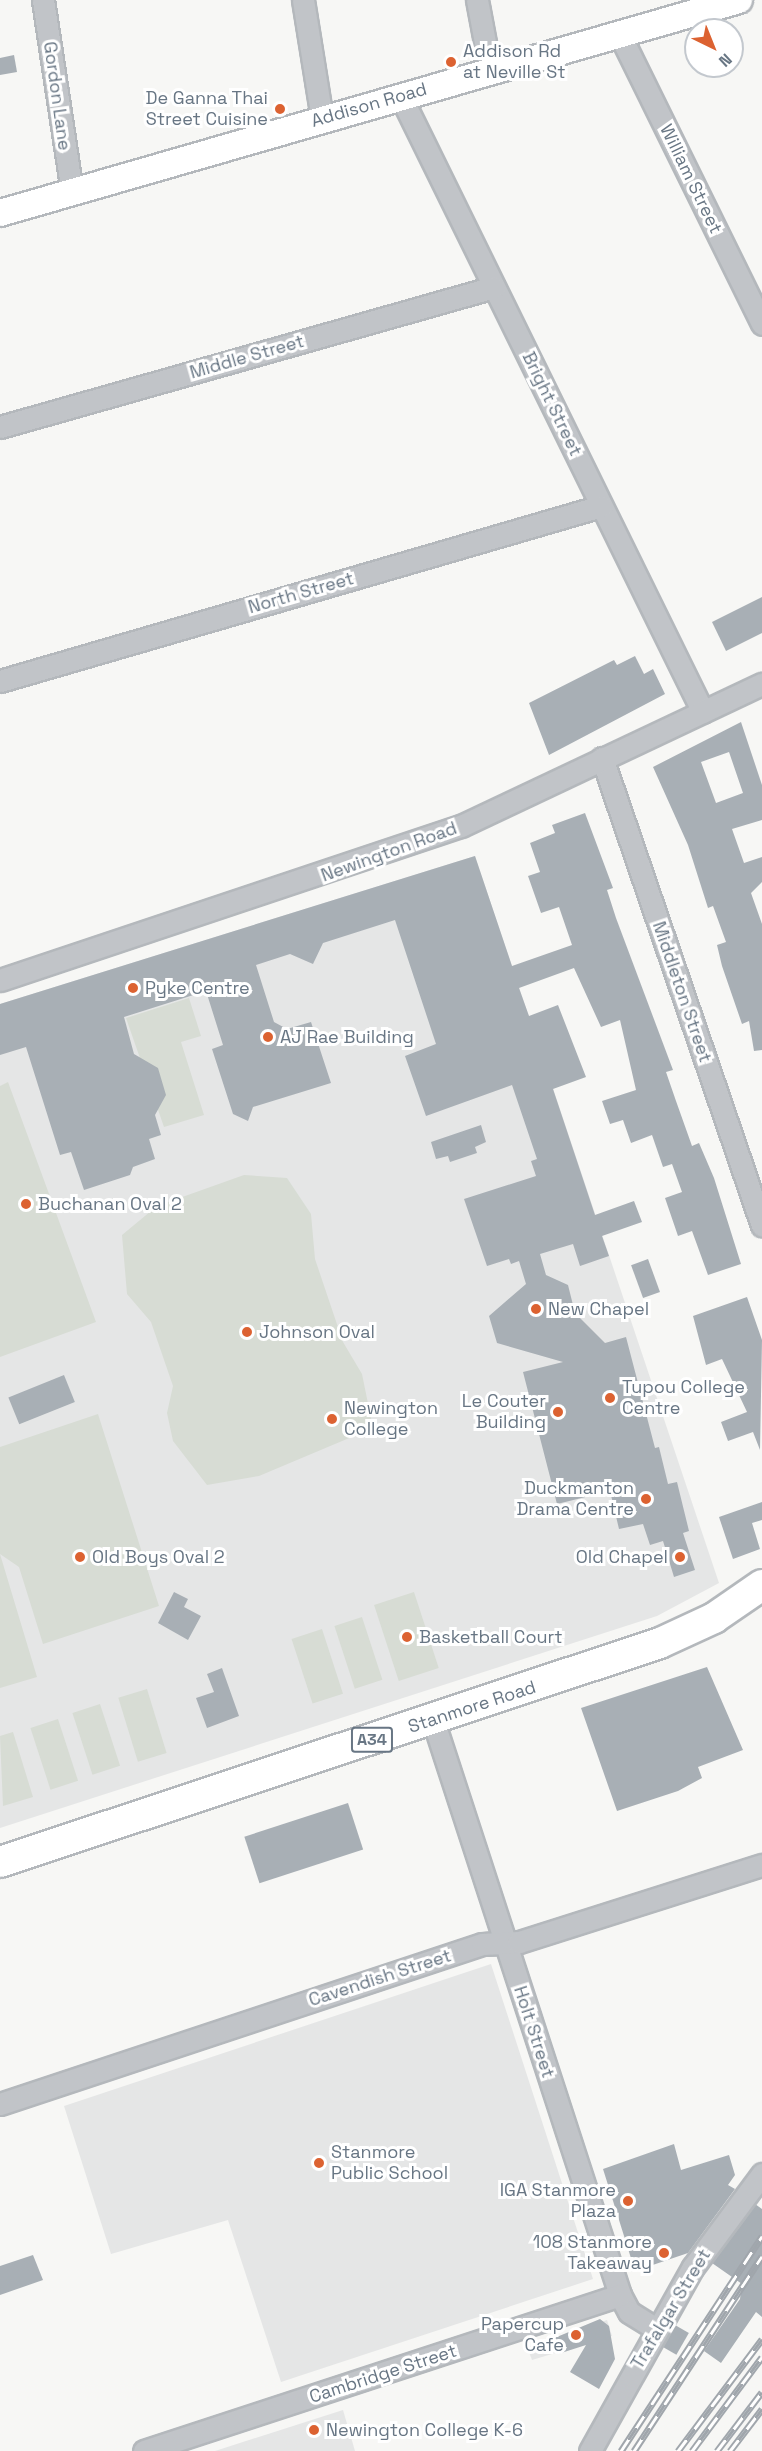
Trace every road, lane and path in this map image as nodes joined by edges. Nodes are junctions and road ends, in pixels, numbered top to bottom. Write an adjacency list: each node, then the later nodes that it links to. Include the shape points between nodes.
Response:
1 (43, 0): 9 (street, Gordon Lane)
2 (303, 0): 8 (street)
3 (477, 0): 6 (street)
4 (739, 0): 5 (main road, Addison Road)
5 (619, 33): 6 (main road, Addison Road); 12 (street, William Street)
6 (490, 69): 7 (main road, Addison Road)
7 (401, 97): 8 (main road, Addison Road); 11 (street, Bright Street)
8 (322, 119): 9 (main road, Addison Road)
9 (72, 191): 10 (main road, Addison Road)
10 (0, 213)
11 (494, 287): 13 (street, Middle Street); 14 (street, Bright Street)
12 (762, 324)
13 (0, 427)
14 (602, 506): 15 (street, North Street); 17 (street, Bright Street)
15 (0, 681)
16 (762, 684): 17 (street, Newington Road)
17 (703, 712): 18 (street, Newington Road)
18 (602, 758): 19 (street, Newington Road, via 461,826 360,864); 20 (street, Middleton Street)
19 (0, 980)
20 (762, 1225)
21 (762, 1585): 22 (highway, Stanmore Road / A34, via 714,1618 660,1643)
22 (432, 1720): 23 (highway, Stanmore Road / A34); 25 (street, Holt Street)
23 (0, 1862)
24 (762, 1865): 25 (street, Cavendish Street)
25 (505, 1942): 26 (street, Cavendish Street, via 471,1948); 28 (street, Holt Street)
26 (0, 2104)
27 (762, 2174): 29 (street, Trafalgar Street, via 700,2256)
28 (620, 2295): 29 (street, Holt Street, via 629,2312); 30 (street, Cambridge Street)
29 (656, 2330): 31 (street, Trafalgar Street)
30 (144, 2451)
31 (590, 2451)

